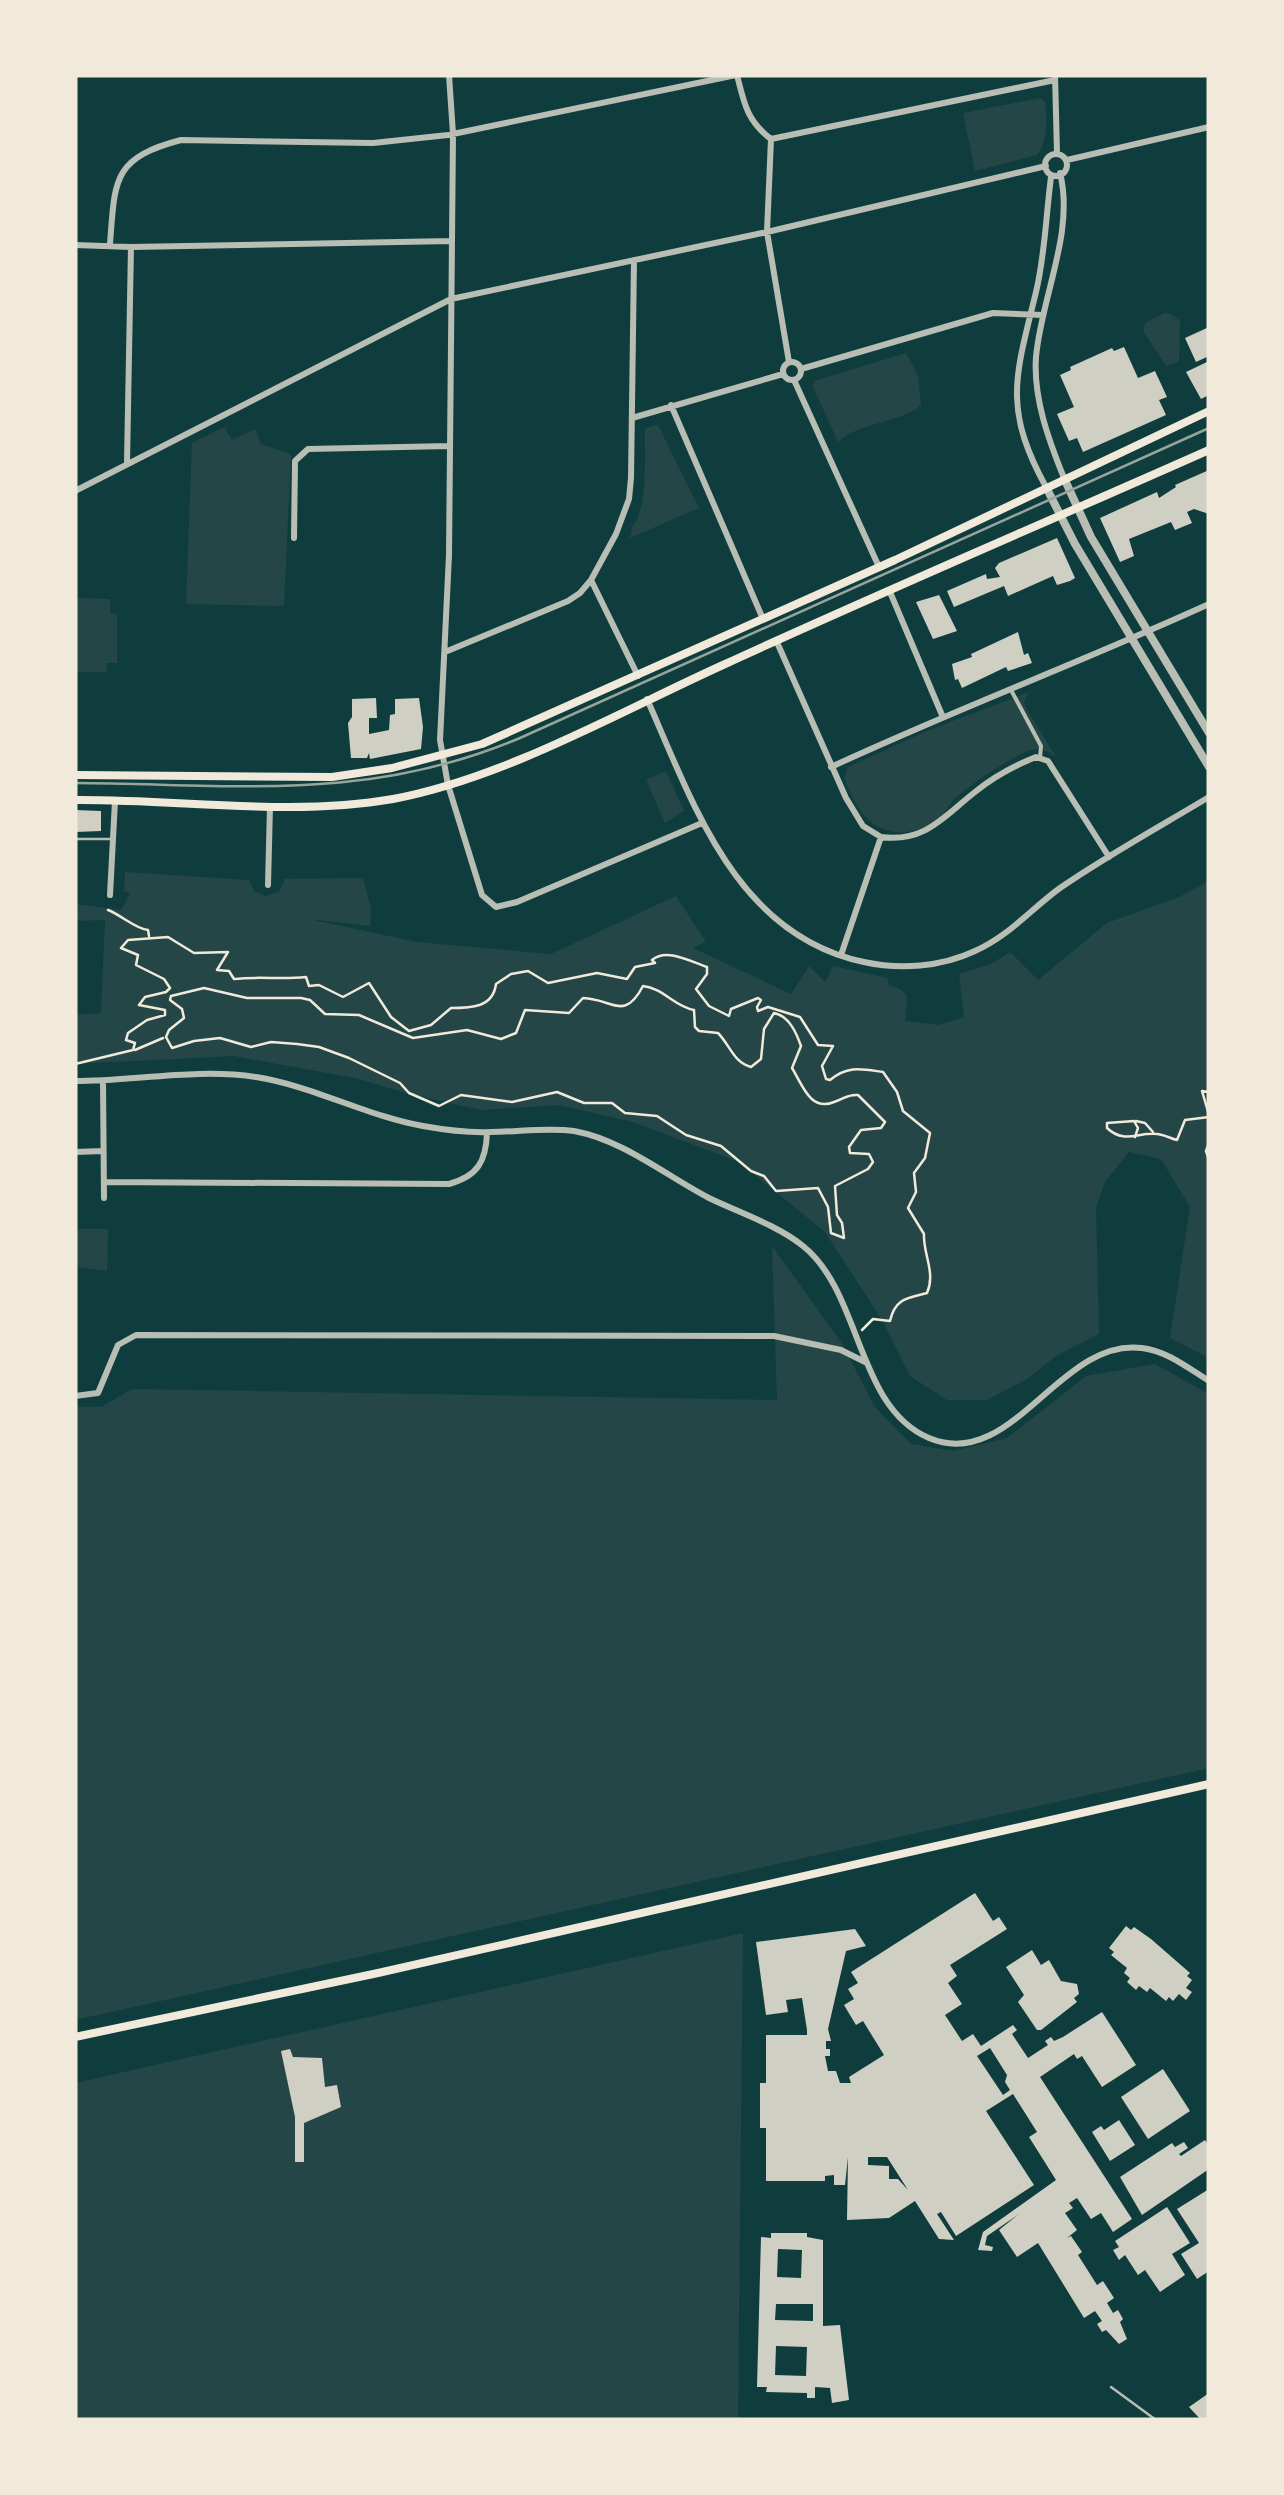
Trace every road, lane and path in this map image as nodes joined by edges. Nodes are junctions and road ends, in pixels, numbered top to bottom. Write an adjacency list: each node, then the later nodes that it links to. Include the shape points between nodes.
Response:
1 (449, 75): 5 (street)
2 (737, 75): 5 (street); 6 (street, via 747,115)
3 (1055, 77): 6 (street); 7 (street)
4 (1209, 126): 8 (street)
5 (454, 134): 13 (street); 14 (street, via 373,143 181,140 142,152 123,170)
6 (770, 139): 12 (street)
7 (1057, 154): 8 (street); 9 (street)
8 (1067, 160): 10 (street)
9 (1046, 166): 11 (street); 12 (street)
10 (1060, 172): 11 (street); 20 (street, via 1060,233)
11 (1051, 177): 19 (street)
12 (767, 232): 17 (street); 21 (street)
13 (451, 241): 16 (street); 18 (street)
14 (110, 244): 15 (street); 16 (street)
15 (75, 245)
16 (132, 248): 30 (street)
17 (634, 260): 18 (street); 27 (street)
18 (451, 299): 28 (street); 30 (street)
19 (1030, 312): 20 (street); 22 (street, via 993,313); 32 (street, via 1018,360 1018,410)
20 (1043, 316): 31 (street, via 1036,360 1040,409)
21 (790, 362): 22 (street); 23 (street)
22 (801, 369): 24 (street)
23 (783, 374): 24 (street); 25 (street)
24 (794, 380): 37 (street)
25 (671, 405): 27 (street); 41 (street)
26 (1209, 411): 31 (main road)
27 (632, 418): 38 (street, via 629,499)
28 (449, 446): 36 (street, via 301,452 295,461); 45 (street)
29 (1209, 450): 34 (main road)
30 (126, 464): 33 (street)
31 (1064, 478): 32 (main road); 34 (street)
32 (1046, 487): 35 (street); 37 (main road)
33 (75, 490)
34 (1077, 509): 35 (main road); 42 (street)
35 (1061, 516): 39 (main road); 43 (street)
36 (294, 538)
37 (879, 567): 41 (main road)
38 (591, 580): 45 (street, via 568,601); 46 (street)
39 (890, 592): 44 (main road); 49 (street)
40 (1209, 604): 42 (street)
41 (763, 619): 46 (main road)
42 (1149, 632): 43 (street); 50 (street)
43 (1132, 639): 47 (street); 54 (street)
44 (776, 640): 48 (main road); 53 (street)
45 (444, 653): 51 (street)
46 (638, 676): 51 (main road)
47 (1010, 689): 49 (street); 52 (street)
48 (648, 699): 56 (main road); 61 (street)
49 (942, 715): 53 (street)
50 (1209, 733)
51 (442, 756): 55 (main road, via 309,778); 56 (street)
52 (1040, 758): 62 (street, via 990,781 930,831); 65 (street)
53 (832, 767): 62 (street, via 856,816)
54 (1209, 768)
55 (75, 775)
56 (448, 785): 60 (main road, via 340,805); 61 (street, via 482,895 496,907)
57 (1209, 797): 65 (street)
58 (75, 800): 59 (main road)
59 (115, 801): 60 (main road); 64 (street)
60 (270, 806): 66 (street)
61 (702, 823): 70 (street, via 734,876 771,916)
62 (881, 838): 70 (street)
63 (75, 839): 64 (lane)
64 (114, 839): 67 (street)
65 (1109, 857): 70 (street, via 964,956 916,966)
66 (268, 884)
67 (110, 895)
68 (108, 910): 69 (path)
69 (150, 937): 72 (path, via 121,948 138,954 136,965 164,979 170,990 141,1001 142,1008 166,1012 128,1032); 90 (path, via 170,938 194,953 228,952 217,970 234,979 306,977 310,986 342,998 369,982 409,1031 431,1025 451,1008 484,1004 511,974 528,971 548,984 597,972 626,978 636,966 672,954 707,967 696,989 715,1011 728,1016 760,998 758,1012 768,1007 800,1017 818,1046 833,1046 822,1066 826,1079 862,1067 883,1072 903,1110 931,1137 914,1173 916,1192 908,1208 924,1234 931,1284 927,1293 902,1300 890,1320 873,1319)
70 (841, 955)
71 (166, 1037): 71 (path, via 184,1018 171,996 194,988 310,1000 325,1014 359,1016 413,1038 467,1030 501,1039 516,1033 525,1010 569,1013 583,998 624,1006 649,986 694,1010 699,1031 718,1033 744,1066 761,1059 764,1029 774,1013 788,1018 801,1046 792,1067 808,1097 828,1104 858,1095 886,1125 861,1130 849,1147 850,1153 869,1154 872,1162 835,1186 840,1239 831,1233 828,1207 815,1186 776,1191 722,1146 686,1135 658,1116 558,1092 512,1102 461,1095 431,1106 400,1083 319,1047 271,1042 251,1048 220,1038 172,1048); 72 (path)
72 (133, 1050): 73 (path)
73 (75, 1064)
74 (75, 1081): 75 (street)
75 (102, 1081): 79 (street, via 260,1077 405,1122); 83 (street)
76 (1209, 1092): 77 (path, via 1202,1090)
77 (1209, 1116): 80 (path, via 1186,1120 1177,1140)
78 (1134, 1121): 80 (path); 81 (path); 81 (path, via 1110,1120 1107,1128 1118,1137)
79 (487, 1132): 86 (street, via 478,1170 450,1184); 91 (street, via 588,1135 787,1235 834,1284)
80 (1154, 1134): 81 (path)
81 (1135, 1137)
82 (1209, 1143): 85 (path)
83 (104, 1151): 84 (street); 86 (street)
84 (75, 1152)
85 (1209, 1160)
86 (104, 1182): 87 (street)
87 (104, 1198)
88 (1209, 1206): 89 (path)
89 (1209, 1213)
90 (861, 1331)
91 (868, 1364): 92 (street, via 900,1417 941,1442 972,1441 1003,1428 1082,1364 1113,1349 1158,1351); 93 (street, via 841,1350 774,1336 127,1337 98,1393)
92 (1209, 1380)
93 (75, 1396)
94 (1209, 1784): 95 (main road)
95 (75, 2037)
96 (1111, 2387): 97 (lane)
97 (1156, 2420)

